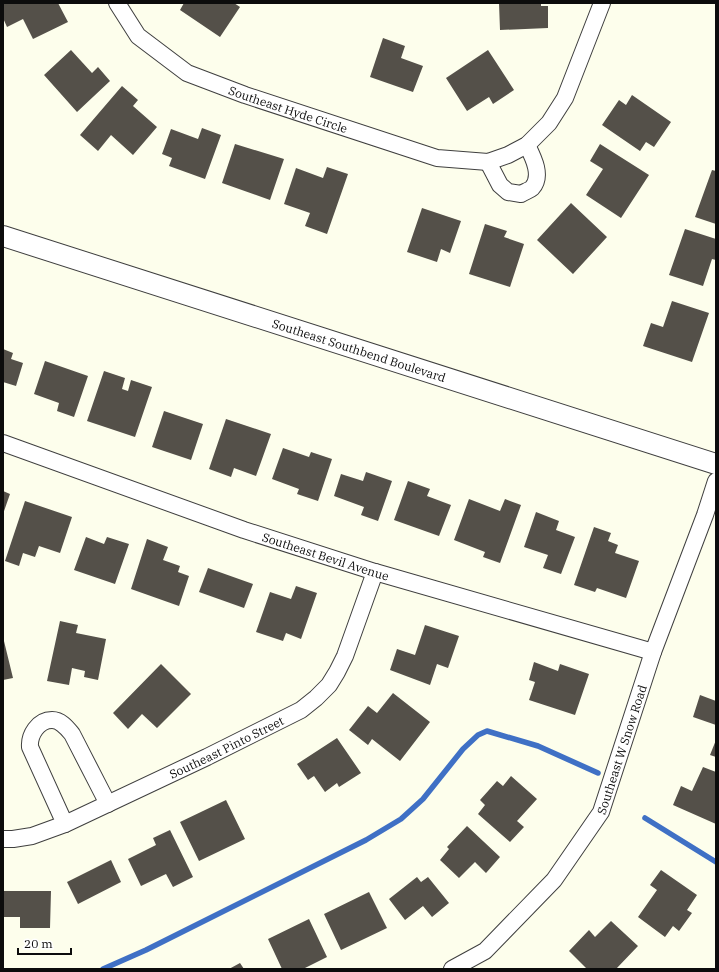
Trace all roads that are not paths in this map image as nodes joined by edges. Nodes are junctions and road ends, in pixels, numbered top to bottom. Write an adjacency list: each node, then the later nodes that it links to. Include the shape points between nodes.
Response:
1 (117, 3): 4 (street, Southeast Hyde Circle, via 138,36 187,73 245,95 438,158)
2 (602, 3): 3 (street, Southeast Hyde Circle, via 565,98 549,123)
3 (527, 145): 4 (street, Southeast Hyde Circle); 4 (street, via 537,169 536,179 533,188 521,194 508,192 500,185)
4 (488, 162)
5 (3, 236): 7 (street, Southeast Southbend Boulevard)
6 (3, 444): 9 (street, Southeast Bevil Avenue, via 244,530)
7 (716, 464)
8 (716, 481): 10 (street, Southeast W Snow Road)
9 (375, 572): 10 (street, Southeast Bevil Avenue); 11 (street, Southeast Pinto Street, via 345,656 329,684 316,698 301,710)
10 (653, 652): 14 (street, Southeast W Snow Road, via 601,812 554,880 485,951)
11 (108, 804): 12 (street, Southeast Pinto Street); 12 (street, via 72,734 56,721 46,721 32,734 29,740 30,747)
12 (65, 824): 13 (street, Southeast Pinto Street, via 32,836)
13 (3, 839)
14 (452, 969)

